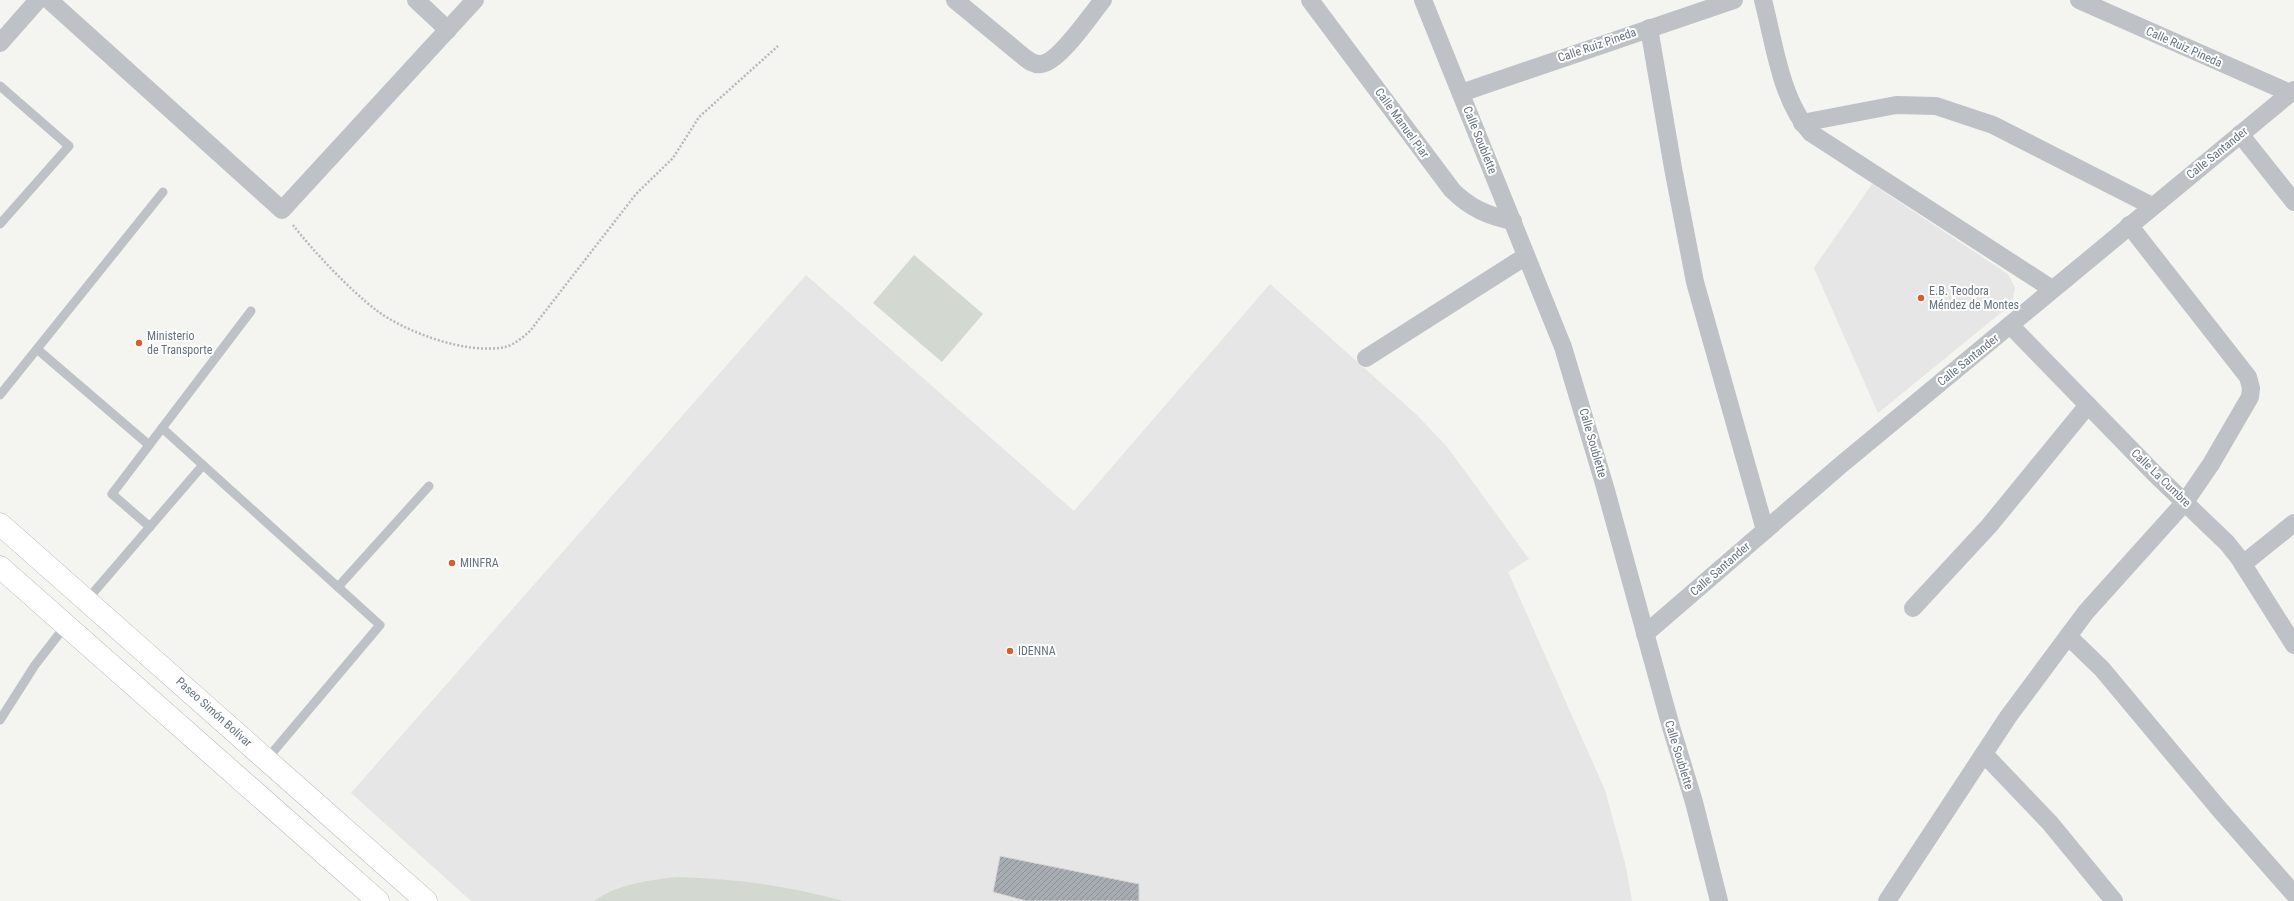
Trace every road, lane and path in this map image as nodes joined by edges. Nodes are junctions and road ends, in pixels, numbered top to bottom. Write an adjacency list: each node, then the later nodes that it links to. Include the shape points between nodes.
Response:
1 (38, 0): 14 (street)
2 (49, 0): 24 (street)
3 (416, 0): 13 (street)
4 (475, 0): 13 (street)
5 (956, 0): 6 (street, via 1024,57 1042,64 1054,59)
6 (1103, 0)
7 (1310, 0): 25 (street, Calle Manuel Piar, via 1452,190 1466,204 1489,216)
8 (1424, 0): 17 (street, Calle Soublette)
9 (1734, 0): 12 (street, Calle Ruiz Pineda)
10 (1763, 0): 19 (street, via 1782,75 1794,110)
11 (2079, 0): 18 (street, Calle Ruiz Pineda)
12 (1649, 28): 17 (street, Calle Ruiz Pineda); 44 (street, via 1672,168 1695,282)
13 (448, 30): 24 (street)
14 (0, 42)
15 (778, 46): 24 (path, via 699,117 673,158 632,199 530,331 505,347 473,348 456,344 415,332 382,314 351,287 305,240)
16 (0, 86): 26 (lane, via 69,146)
17 (1461, 92): 25 (street, Calle Soublette)
18 (2292, 92): 20 (street, Calle Santander)
19 (1802, 123): 23 (street, via 1896,105 1936,106 1993,125); 29 (street, via 1811,133 1838,152)
20 (2240, 134): 22 (street); 23 (street, Calle Santander)
21 (163, 192): 32 (lane)
22 (2294, 202)
23 (2152, 206): 27 (street, Calle Santander)
24 (282, 210)
25 (1513, 222): 28 (street, Calle Soublette)
26 (0, 224)
27 (2129, 225): 29 (street, Calle Santander); 40 (street, via 2202,316 2250,383 2250,397 2244,410)
28 (1526, 256): 33 (street); 51 (street, Calle Soublette, via 1563,347 1587,421)
29 (2052, 289): 31 (street, Calle Santander)
30 (251, 311): 36 (lane)
31 (2010, 325): 35 (street, Calle La Cumbre); 44 (street, Calle Santander)
32 (37, 349): 34 (lane); 37 (lane)
33 (1366, 358)
34 (0, 395)
35 (2088, 405): 40 (street, Calle La Cumbre); 49 (street, via 1989,526)
36 (162, 428): 37 (lane); 38 (lane)
37 (149, 445): 43 (lane, via 112,494)
38 (203, 465): 43 (lane); 47 (lane)
39 (429, 486): 47 (lane)
40 (2185, 502): 45 (street, Calle La Cumbre, via 2211,526); 52 (street, via 2108,586)
41 (2294, 523): 45 (street)
42 (0, 524): 48 (main road, Paseo Simón Bolívar)
43 (150, 527): 48 (lane)
44 (1765, 530): 51 (street, Calle Santander)
45 (2242, 564): 53 (street, Calle La Cumbre)
46 (0, 567): 50 (main road)
47 (338, 587): 56 (lane, via 380,625)
48 (87, 600): 50 (main road); 56 (main road, Paseo Simón Bolívar)
49 (1912, 608)
50 (66, 625): 54 (lane, via 35,665); 58 (main road)
51 (1645, 634): 60 (street, Calle Soublette, via 1694,802)
52 (2068, 636): 55 (street); 57 (street, via 2102,669)
53 (2294, 645)
54 (0, 720)
55 (1984, 754): 61 (street); 62 (street, via 2050,823)
56 (267, 759): 59 (main road, Paseo Simón Bolívar)
57 (2294, 894)
58 (378, 901)
59 (426, 901)
60 (1719, 901)
61 (1887, 901)
62 (2114, 901)

